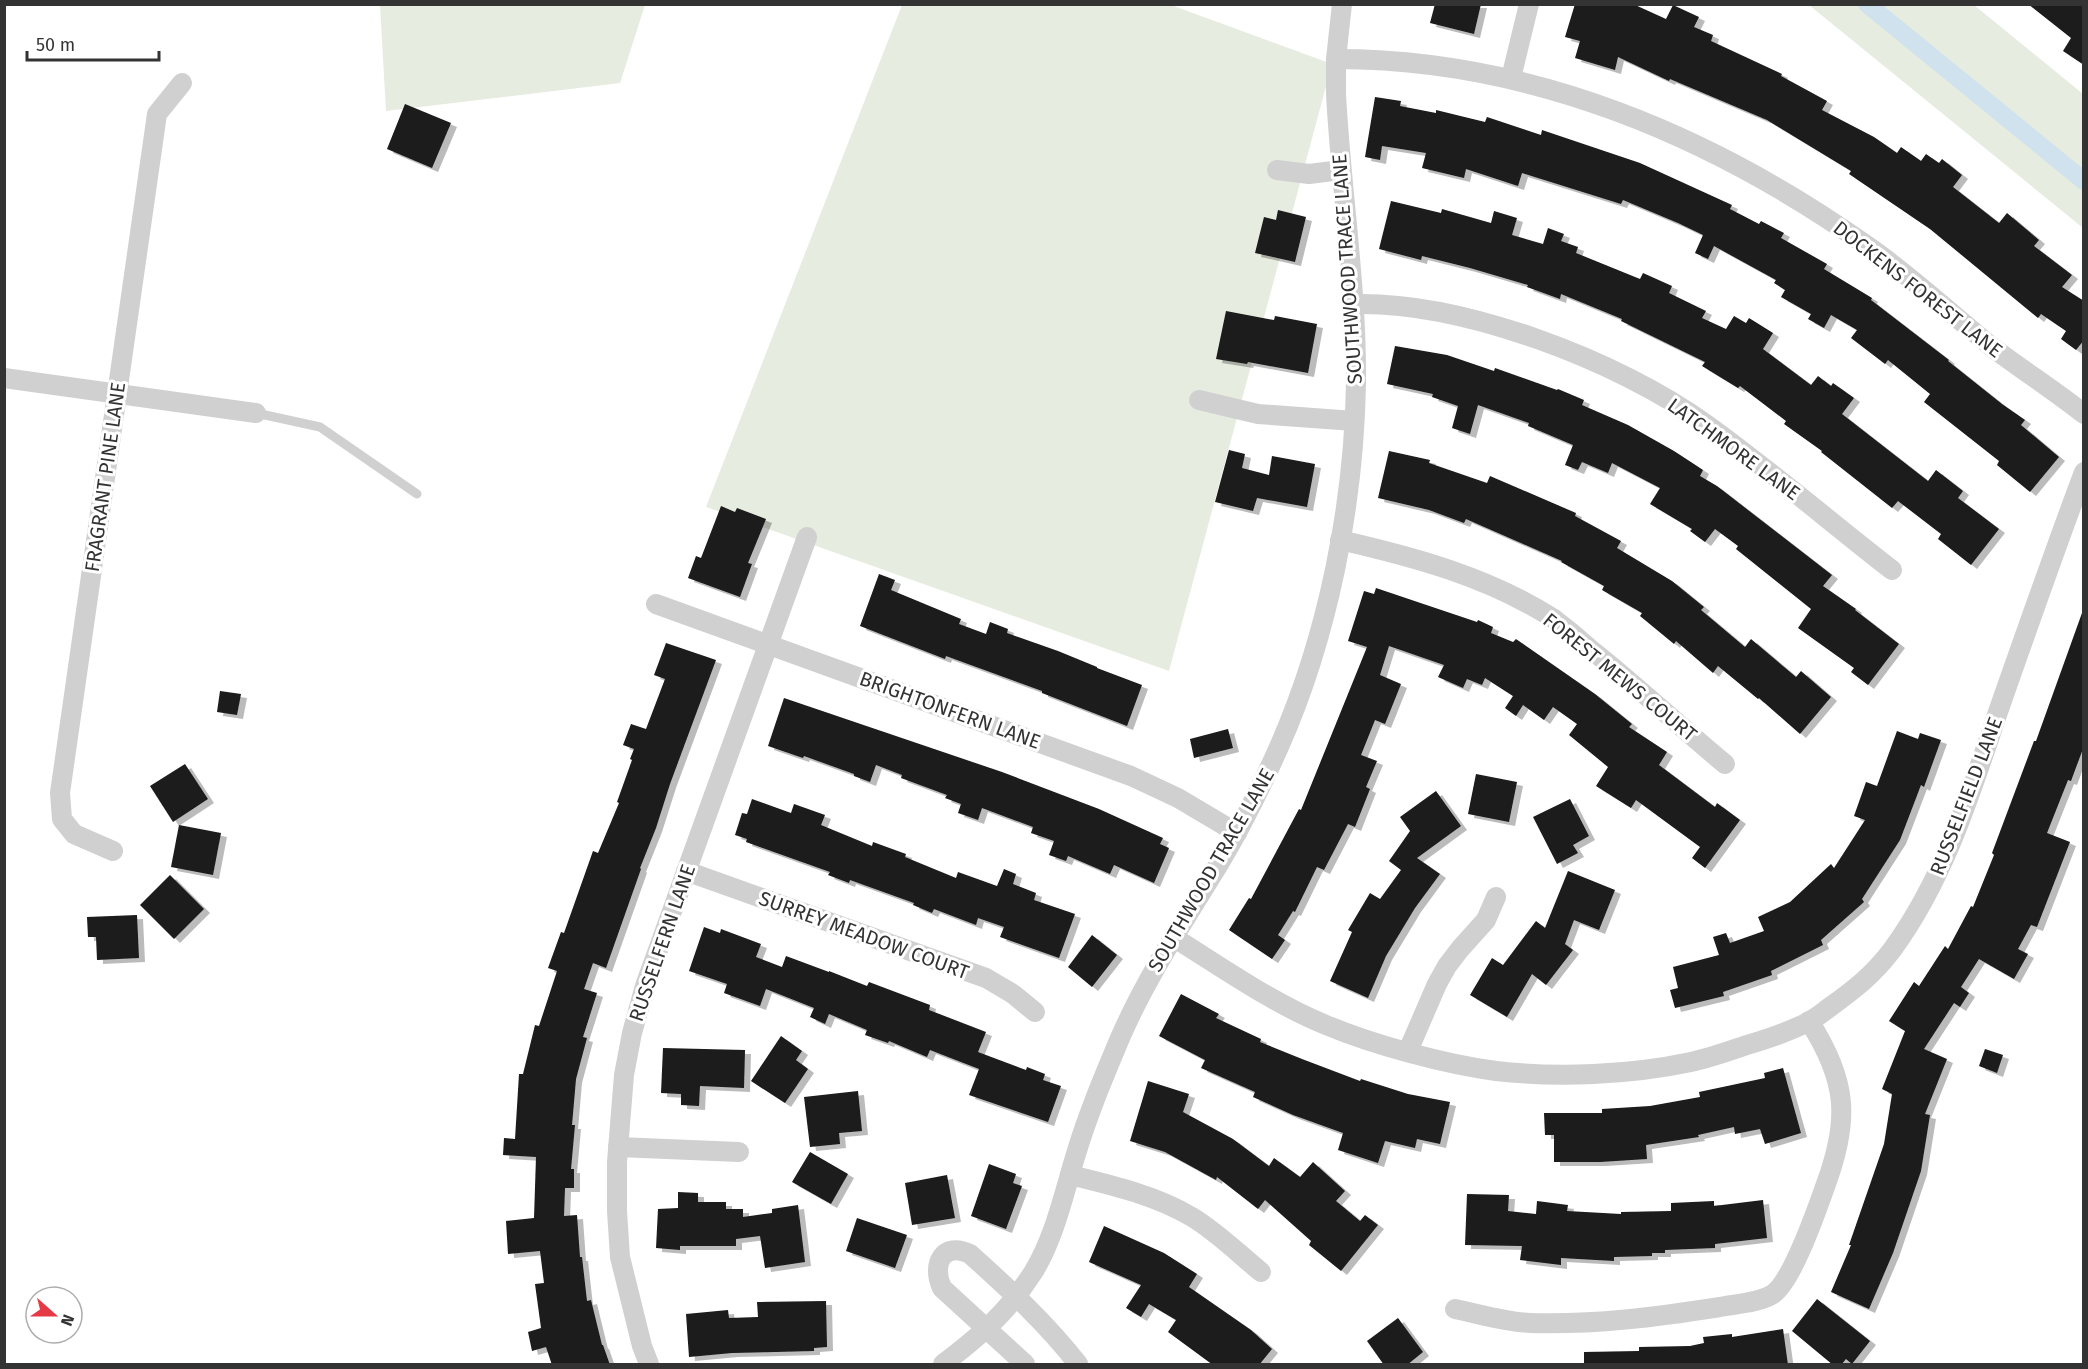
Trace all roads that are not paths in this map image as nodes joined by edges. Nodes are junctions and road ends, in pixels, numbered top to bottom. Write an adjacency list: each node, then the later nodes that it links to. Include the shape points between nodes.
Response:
1 (1342, 4): 3 (street, SOUTHWOOD TRACE LANE)
2 (1529, 4): 4 (street)
3 (1336, 59): 4 (street, DOCKENS FOREST LANE, via 1423,64); 7 (street, SOUTHWOOD TRACE LANE)
4 (1511, 78): 13 (street, DOCKENS FOREST LANE, via 1657,126 1796,199 1884,258 1993,348)
5 (182, 83): 10 (street, FRAGRANT PINE LANE, via 157,114)
6 (1276, 170): 7 (street, via 1309,174)
7 (1341, 170): 8 (street, SOUTHWOOD TRACE LANE)
8 (1353, 304): 14 (street, SOUTHWOOD TRACE LANE); 19 (street, LATCHMORE LANE, via 1425,309 1498,326 1620,374 1705,423)
9 (4, 378): 10 (street)
10 (116, 394): 12 (street); 24 (street, FRAGRANT PINE LANE, via 60,793 62,819 74,834)
11 (1198, 400): 14 (street, via 1258,414)
12 (256, 413): 16 (lane, via 320,427)
13 (2084, 414)
14 (1354, 421): 18 (street, SOUTHWOOD TRACE LANE)
15 (2084, 472): 29 (street, RUSSELFIELD LANE, via 1938,873 1878,968 1863,984)
16 (417, 494)
17 (807, 537): 21 (street, RUSSELFERN LANE)
18 (1340, 540): 22 (street, FOREST MEWS COURT, via 1436,565 1497,589 1556,620); 23 (street, SOUTHWOOD TRACE LANE, via 1322,622 1298,698)
19 (1892, 570)
20 (656, 604): 21 (street, BRIGHTONFERN LANE)
21 (768, 645): 23 (street, BRIGHTONFERN LANE, via 1131,776); 25 (street, RUSSELFERN LANE)
22 (1725, 764)
23 (1237, 833): 27 (street, SOUTHWOOD TRACE LANE)
24 (113, 851)
25 (686, 871): 28 (street, SURREY MEADOW COURT, via 986,978); 31 (street, RUSSELFERN LANE, via 632,1033)
26 (1496, 897): 30 (street, via 1486,920 1447,966)
27 (1173, 937): 30 (street, RUSSELFIELD LANE, via 1288,1008 1347,1033); 33 (street, SOUTHWOOD TRACE LANE, via 1100,1084)
28 (1035, 1012)
29 (1809, 1022): 30 (street, RUSSELFIELD LANE, via 1695,1061 1647,1069 1546,1074 1498,1071); 36 (street, via 1832,1062 1841,1097 1840,1138 1827,1182 1792,1267 1773,1294 1667,1316 1609,1321 1528,1323)
30 (1408, 1051)
31 (618, 1147): 32 (street); 38 (street, RUSSELFERN LANE, via 620,1257)
32 (739, 1152)
33 (1070, 1175): 34 (street, via 1117,1186 1192,1217); 35 (street, SOUTHWOOD TRACE LANE, via 1036,1268)
34 (1261, 1272)
35 (1017, 1295): 37 (street, SOUTHWOOD TRACE LANE); 37 (street, via 970,1254 962,1250 941,1257 936,1266 942,1288); 41 (street)
36 (1455, 1309)
37 (988, 1330): 39 (street, SOUTHWOOD TRACE LANE); 40 (street)
38 (649, 1365)
39 (943, 1365)
40 (1025, 1365)
41 (1078, 1365)

